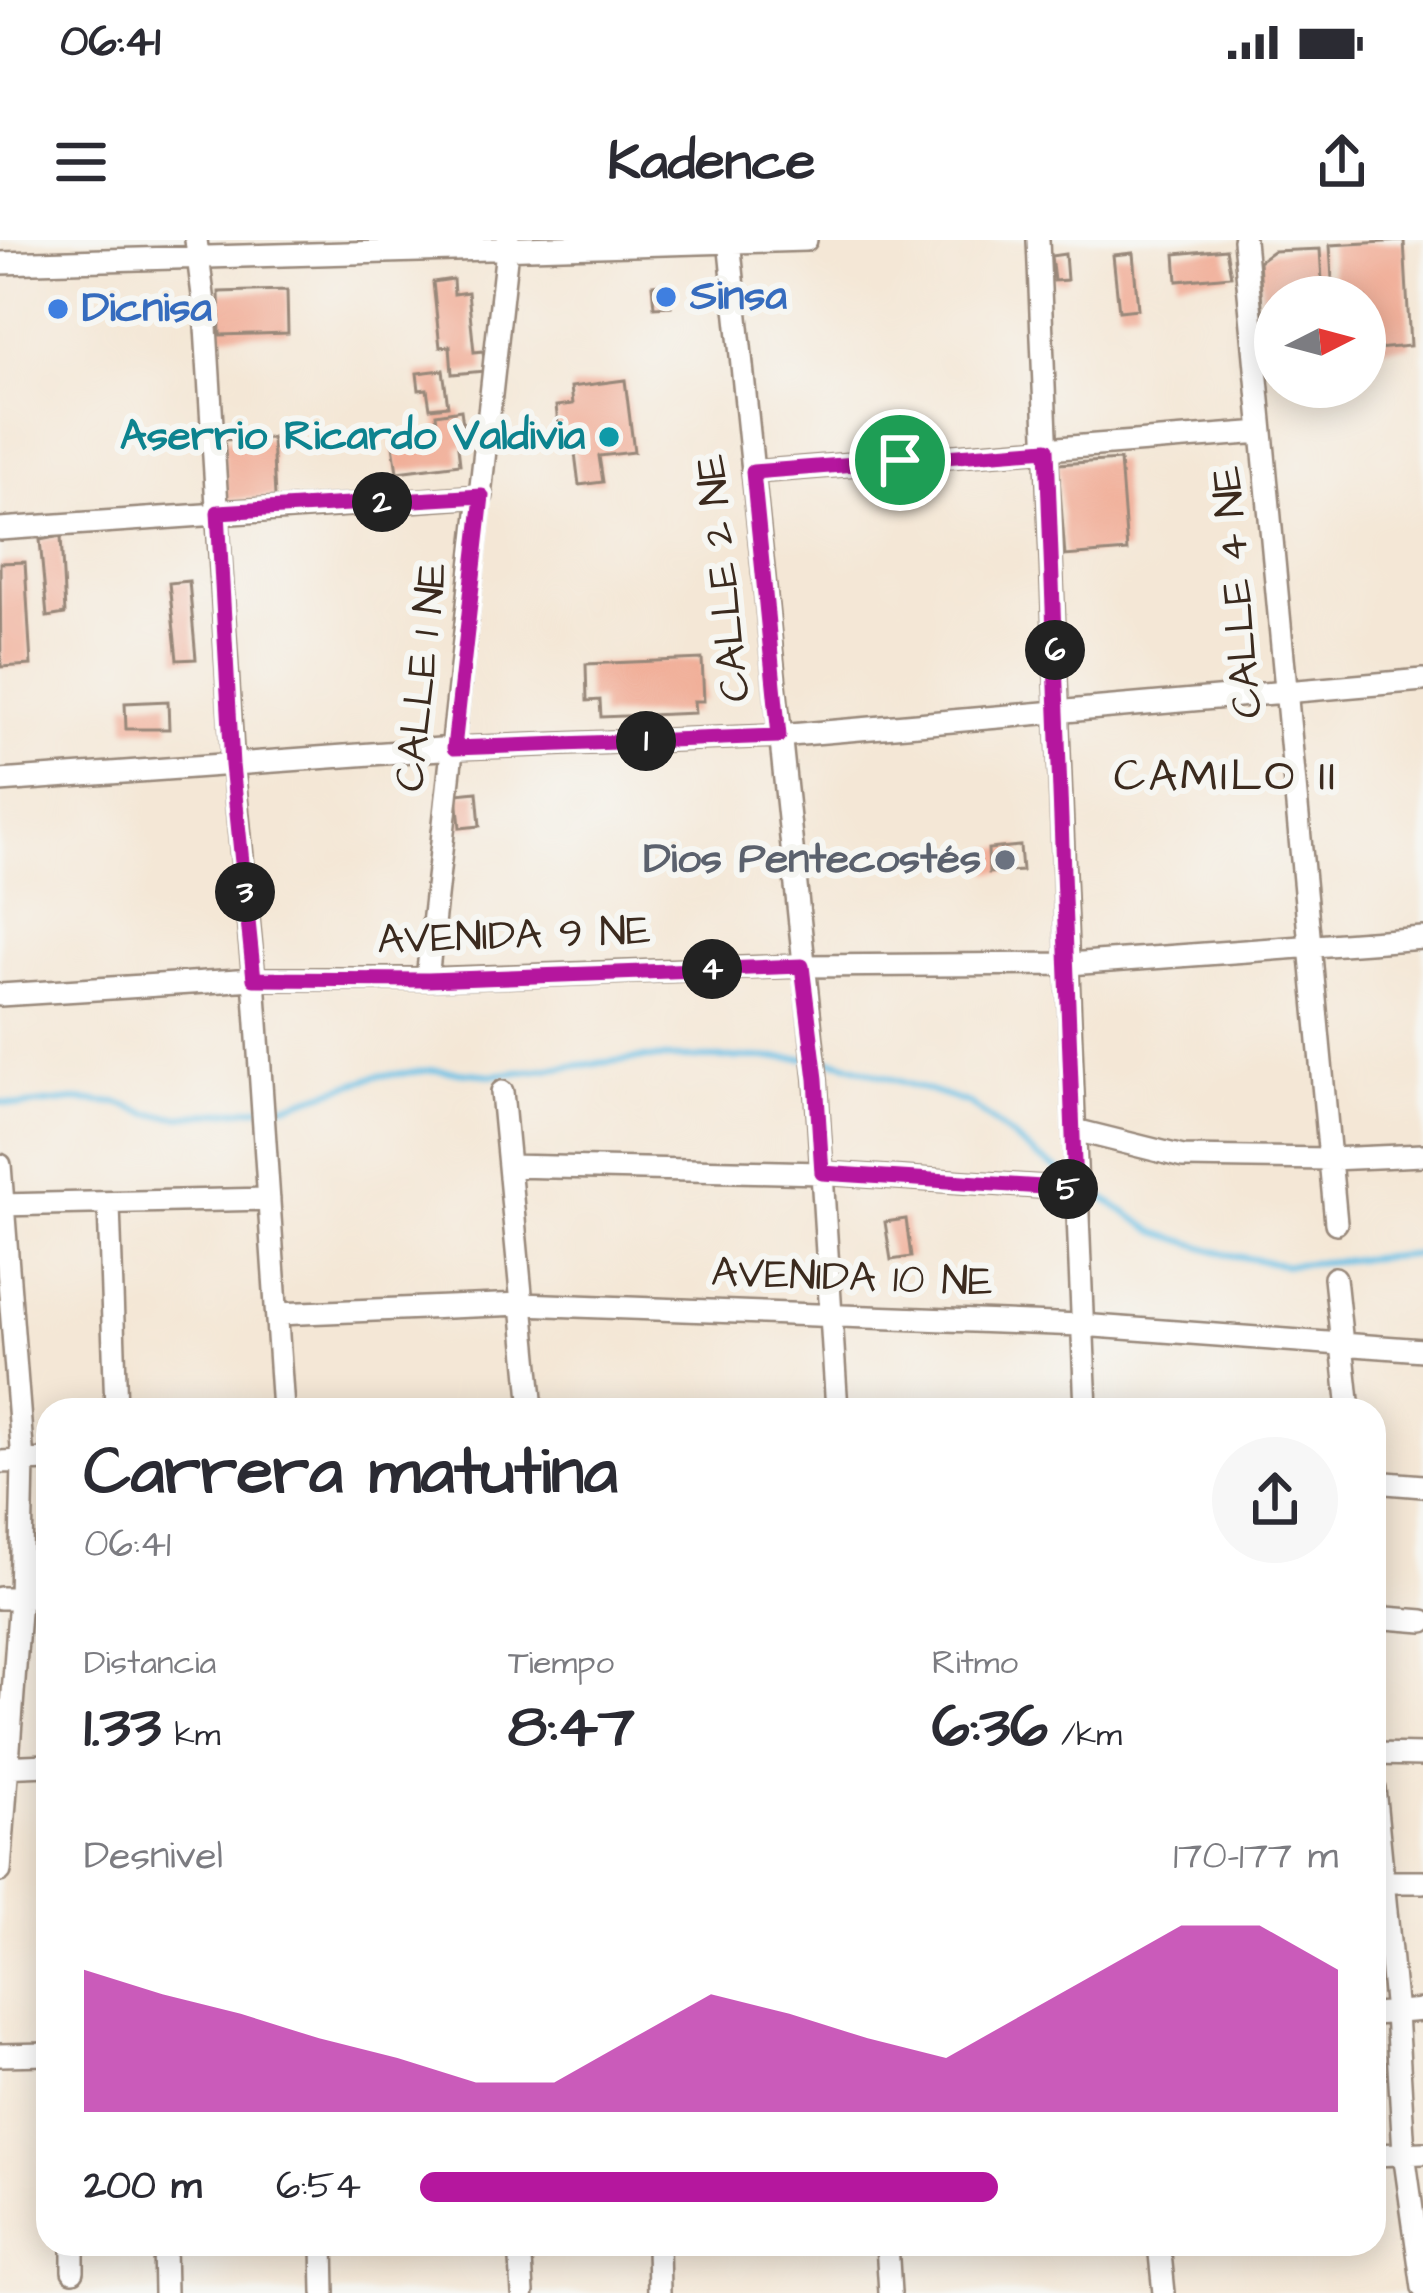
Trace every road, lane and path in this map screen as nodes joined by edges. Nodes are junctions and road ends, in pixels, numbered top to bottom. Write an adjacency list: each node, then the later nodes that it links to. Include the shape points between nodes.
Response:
1 (806, 240): 4 (street)
2 (1038, 240): 9 (street)
3 (1244, 240): 8 (street, CALLE 4 NE)
4 (729, 241): 5 (street); 10 (street, CALLE 2 NE)
5 (507, 245): 6 (street); 11 (street, CALLE 1 NE)
6 (197, 249): 7 (street); 12 (street)
7 (0, 263)
8 (1262, 432): 9 (street); 15 (street, CALLE 4 NE)
9 (1047, 449): 10 (street); 16 (street)
10 (753, 472): 17 (street, CALLE 2 NE)
11 (482, 496): 12 (street); 18 (street, CALLE 1 NE)
12 (218, 512): 13 (street); 19 (street)
13 (0, 530)
14 (1423, 680): 15 (street)
15 (1286, 690): 16 (street); 22 (street, CALLE 4 NE)
16 (1058, 715): 17 (street); 23 (street)
17 (779, 736): 18 (street); 24 (street, CALLE 2 NE)
18 (454, 748): 19 (street); 26 (street, CALLE 1 NE)
19 (232, 765): 20 (street); 25 (street)
20 (0, 781)
21 (1423, 938): 22 (street, AVENIDA 9 NE)
22 (1310, 945): 23 (street, AVENIDA 9 NE); 31 (street, CALLE 4 NE)
23 (1069, 964): 24 (street, AVENIDA 9 NE); 29 (street)
24 (802, 966): 26 (street, AVENIDA 9 NE); 34 (street, CALLE 2 NE)
25 (254, 979): 26 (street, AVENIDA 9 NE); 27 (street, AVENIDA 9 NE); 36 (street)
26 (428, 980)
27 (0, 995)
28 (502, 1091): 33 (street)
29 (1076, 1137): 31 (street, via 1183,1157); 35 (street)
30 (1423, 1155): 31 (street)
31 (1330, 1159): 39 (street, CALLE 4 NE)
32 (0, 1165): 37 (street)
33 (509, 1166): 34 (street); 41 (street)
34 (822, 1173): 35 (street); 43 (street, CALLE 2 NE)
35 (1075, 1187): 44 (street)
36 (269, 1199): 38 (street); 42 (street)
37 (1, 1205): 38 (street); 53 (street)
38 (109, 1205): 47 (street)
39 (1336, 1223)
40 (1335, 1278): 45 (street)
41 (522, 1304): 42 (street, AVENIDA 10 NE); 43 (street, AVENIDA 10 NE); 49 (street)
42 (277, 1314): 48 (street)
43 (831, 1318): 44 (street, AVENIDA 10 NE); 50 (street, CALLE 2 NE)
44 (1082, 1325): 45 (street, AVENIDA 10 NE); 51 (street)
45 (1344, 1345): 46 (street, AVENIDA 10 NE); 52 (street)
46 (1423, 1350)
47 (116, 1398)
48 (283, 1398)
49 (531, 1398)
50 (836, 1398)
51 (1085, 1398)
52 (1347, 1398)
53 (11, 1461): 56 (street)
54 (1386, 1483): 55 (street)
55 (1423, 1486)
56 (10, 1598): 62 (street)
57 (1386, 1618): 58 (street)
58 (1423, 1621)
59 (1386, 1754): 60 (street)
60 (1423, 1755)
61 (36, 1766): 62 (street)
62 (4, 1767): 63 (street)
63 (0, 1871)
64 (1386, 1882): 65 (street)
65 (1423, 1882)
66 (1423, 2010): 67 (street)
67 (1386, 2014)
68 (1386, 2019): 71 (street)
69 (36, 2054): 70 (street)
70 (0, 2055)
71 (1413, 2153): 80 (street)
72 (73, 2256): 79 (street)
73 (164, 2256): 81 (street)
74 (323, 2256): 82 (street)
75 (521, 2256): 83 (street)
76 (658, 2256): 84 (street)
77 (888, 2256): 85 (street)
78 (1160, 2256): 86 (street)
79 (73, 2271)
80 (1423, 2288)
81 (165, 2293)
82 (324, 2293)
83 (523, 2293)
84 (659, 2293)
85 (890, 2293)
86 (1164, 2293)

